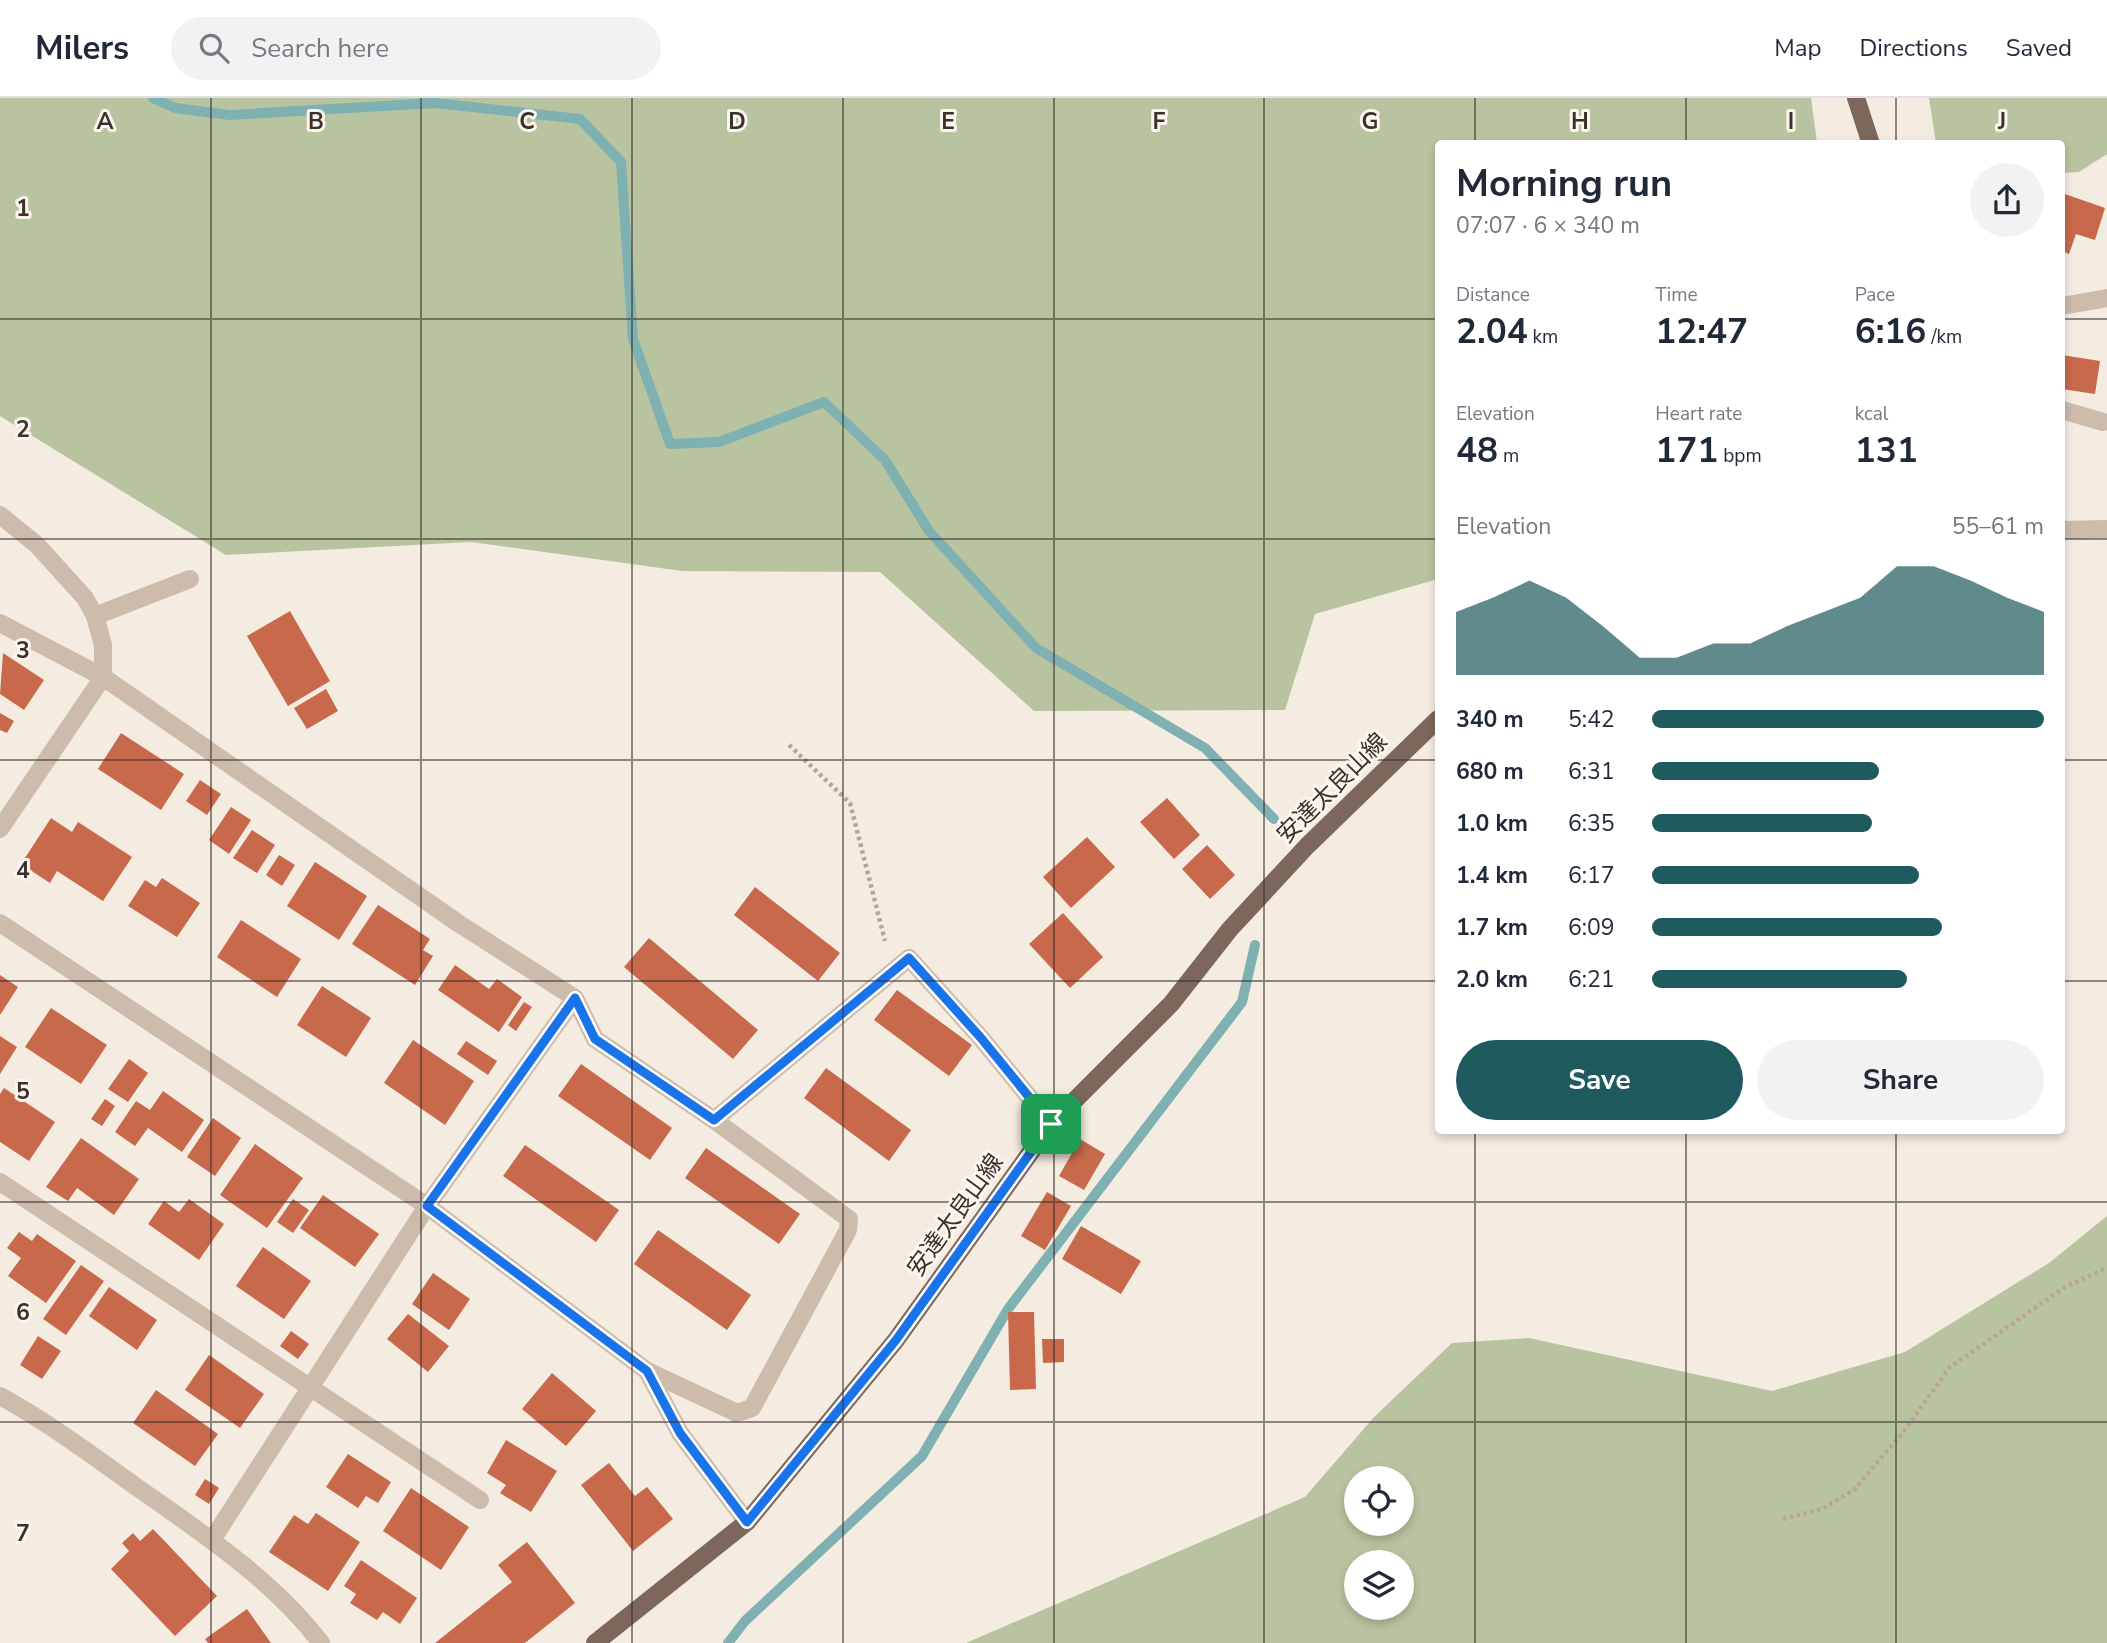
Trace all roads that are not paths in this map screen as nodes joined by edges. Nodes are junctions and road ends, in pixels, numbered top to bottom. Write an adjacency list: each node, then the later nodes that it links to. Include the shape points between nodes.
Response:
1 (1856, 98): 2 (main road)
2 (1870, 140)
3 (2107, 298): 4 (street)
4 (2065, 305)
5 (2065, 411): 6 (street)
6 (2103, 422)
7 (0, 515): 11 (street, via 37,545 85,598)
8 (2107, 529): 9 (street)
9 (2065, 530)
10 (190, 579): 11 (street)
11 (95, 617): 13 (street, via 103,645)
12 (0, 623): 13 (street)
13 (103, 677): 15 (street); 17 (street, via 458,923)
14 (1435, 722): 19 (main road, 安達太良山線, via 1307,846 1230,929 1171,1004)
15 (0, 829)
16 (0, 923): 21 (street)
17 (575, 998): 18 (street, via 595,1039); 21 (street)
18 (714, 1120): 19 (street, via 909,958); 22 (street, via 849,1219 848,1230 752,1408 737,1413)
19 (1051, 1124): 26 (main road, 安達太良山線, via 896,1340)
20 (0, 1181): 23 (street)
21 (427, 1206): 22 (street); 23 (street)
22 (647, 1371): 26 (street, via 680,1433)
23 (310, 1389): 25 (street); 27 (street)
24 (0, 1396): 27 (street, via 36,1416)
25 (480, 1500)
26 (747, 1522): 29 (main road, 安達太良山線)
27 (212, 1540): 28 (street, via 303,1620)
28 (321, 1643)
29 (596, 1643)

